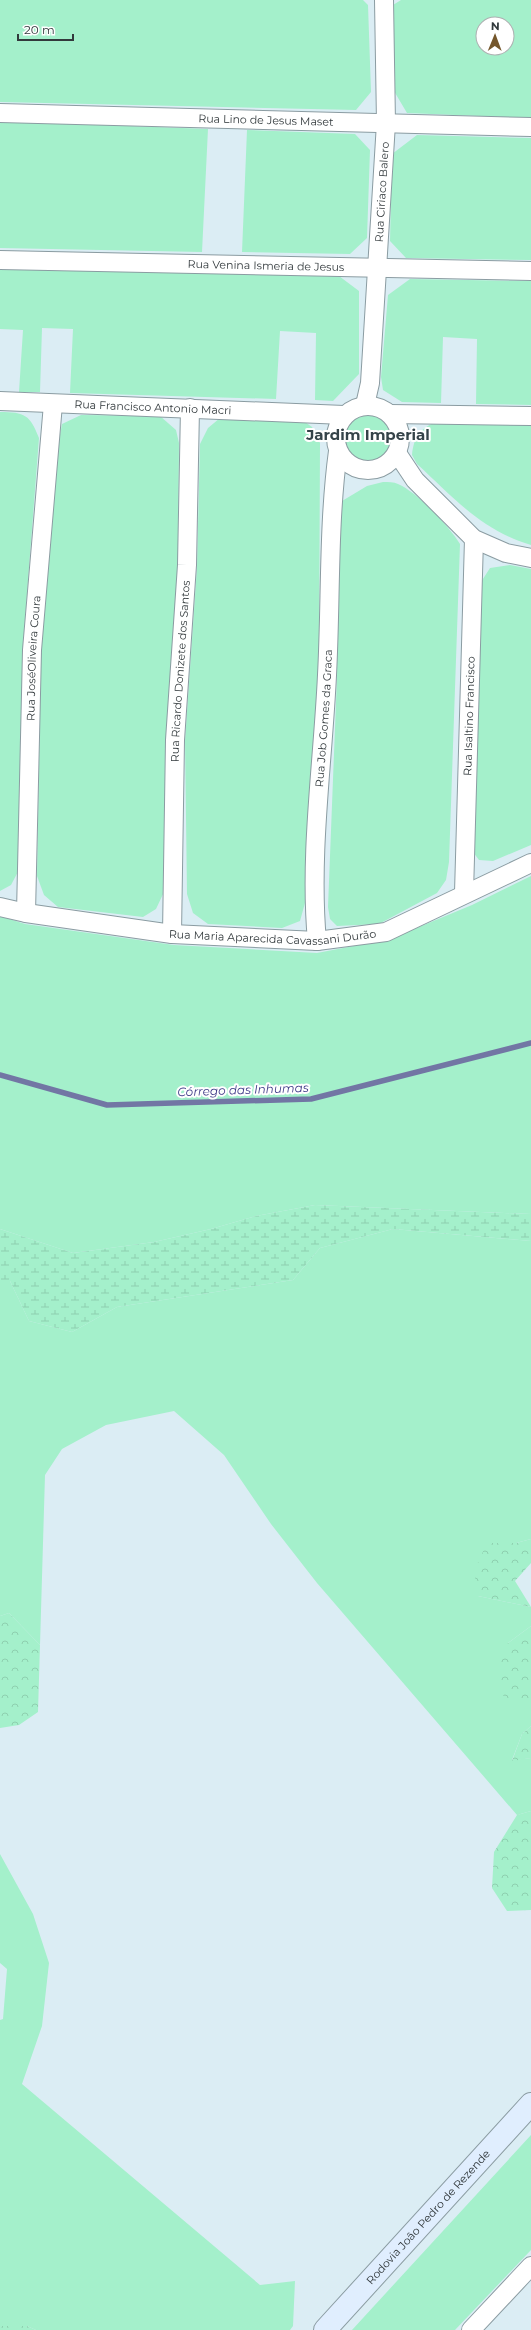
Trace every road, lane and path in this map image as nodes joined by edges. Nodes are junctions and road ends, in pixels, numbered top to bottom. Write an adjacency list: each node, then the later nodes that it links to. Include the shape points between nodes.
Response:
1 (384, 0): 3 (street, Rua Ciriaco Balero)
2 (0, 113): 3 (street, Rua Lino de Jesus Maset)
3 (386, 123): 4 (street, Rua Lino de Jesus Maset); 6 (street, Rua Ciriaco Balero)
4 (531, 126)
5 (0, 260): 6 (street, Rua Venina Ismeria de Jesus)
6 (377, 269): 7 (street, Rua Venina Ismeria de Jesus); 10 (street, Rua Ciriaco Balero)
7 (531, 271)
8 (0, 402): 9 (street, Rua Francisco Antonio Macri)
9 (53, 404): 11 (street, Rua Francisco Antonio Macri); 24 (street, Rua JoséOliveira Coura, via 32,650)
10 (370, 406): 13 (street); 14 (street, via 357,407)
11 (190, 408): 14 (street, Rua Francisco Antonio Macri, via 306,412); 25 (street, Rua Ricardo Donizete dos Santos, via 187,565 175,740)
12 (531, 416): 13 (street, via 431,414)
13 (394, 419): 16 (street, via 400,434)
14 (341, 421): 15 (street, via 335,438)
15 (338, 451): 17 (street); 18 (street, Rua Job Gomes da Graca)
16 (393, 458): 17 (street, via 379,468 369,470); 19 (street)
17 (350, 465): 18 (street, Rua Job Gomes da Graca)
18 (332, 495): 26 (street, Rua Job Gomes da Graca, via 327,674 313,903)
19 (474, 539): 20 (street, via 506,553); 22 (street, Rua Isaltino Francisco)
20 (531, 558)
21 (531, 863): 22 (street, Rua Maria Aparecida Cavassani Durão)
22 (464, 893): 26 (street, Rua Maria Aparecida Cavassani Durão, via 386,932)
23 (0, 907): 24 (street, Rua Maria Aparecida Cavassani Durão)
24 (26, 913): 25 (street, Rua Maria Aparecida Cavassani Durão)
25 (172, 934): 26 (street, Rua Maria Aparecida Cavassani Durão)
26 (317, 941)
27 (531, 2104): 29 (main road, Rodovia João Pedro de Rezende)
28 (531, 2266): 30 (street)
29 (325, 2330)
30 (471, 2330)

